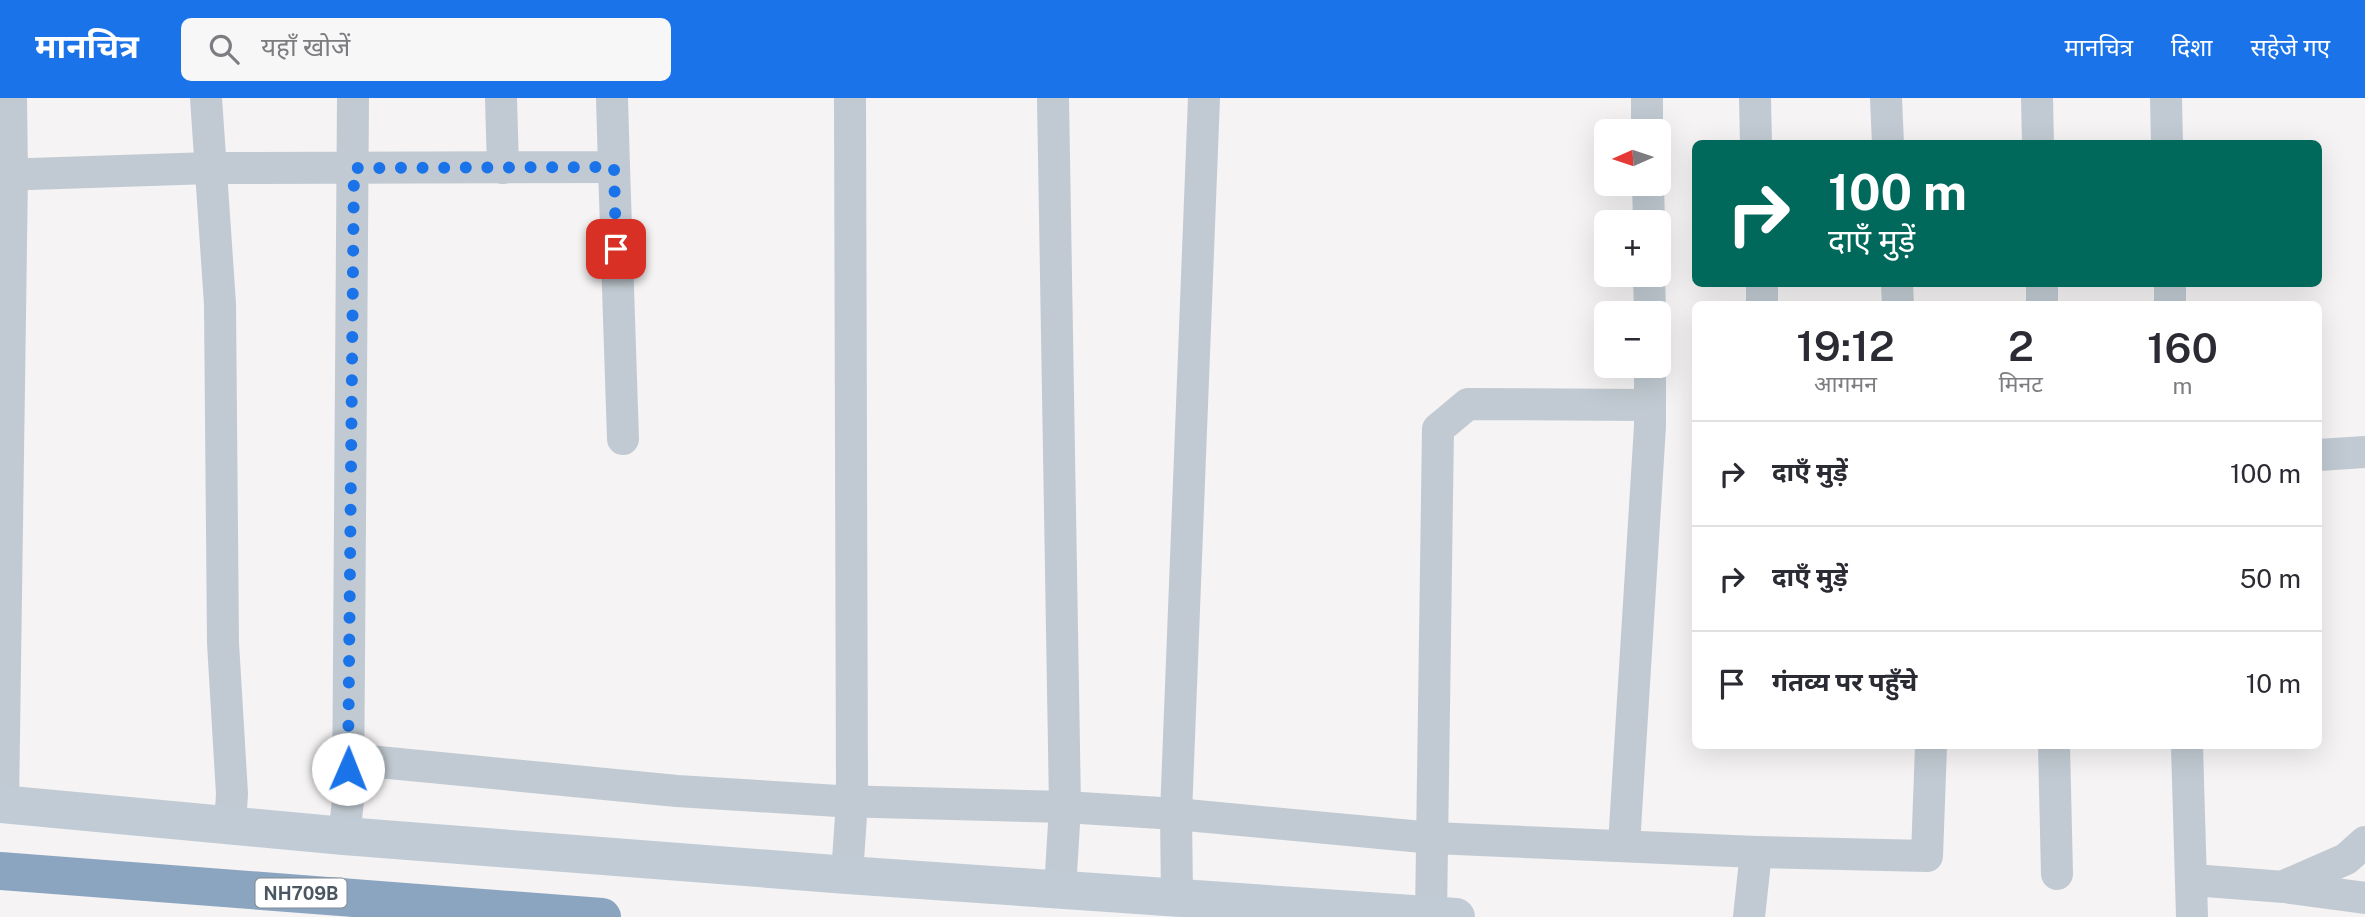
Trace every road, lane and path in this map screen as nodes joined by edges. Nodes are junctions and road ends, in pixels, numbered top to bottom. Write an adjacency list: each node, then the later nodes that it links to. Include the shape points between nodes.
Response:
1 (11, 98): 23 (street)
2 (206, 98): 20 (street)
3 (354, 98): 21 (street)
4 (501, 98): 22 (street)
5 (612, 98): 19 (street)
6 (850, 98): 38 (street)
7 (1053, 98): 35 (street)
8 (1204, 98): 37 (street)
9 (1647, 98): 14 (street)
10 (1755, 98): 15 (street)
11 (1886, 98): 16 (street)
12 (2037, 98): 17 (street)
13 (2166, 98): 18 (street)
14 (1647, 119)
15 (1756, 140)
16 (1888, 140)
17 (2038, 140)
18 (2167, 140)
19 (614, 167): 22 (street); 26 (street)
20 (210, 168): 21 (street); 23 (street); 34 (street, via 220,304 223,643)
21 (354, 168): 22 (street); 32 (street)
22 (503, 168)
23 (6, 174): 33 (street)
24 (1650, 378): 25 (street)
25 (1650, 405): 40 (street, via 1468,404 1438,429); 41 (street)
26 (623, 439)
27 (2365, 452): 28 (street)
28 (2322, 455)
29 (1930, 749): 42 (street, via 1927,856)
30 (2053, 749): 44 (street)
31 (2186, 749): 48 (street)
32 (348, 764): 36 (street); 38 (street, via 677,791)
33 (2, 795): 34 (street)
34 (231, 809): 36 (street)
35 (1065, 813): 37 (street); 38 (street); 45 (street)
36 (346, 818): 38 (street)
37 (1176, 819): 40 (street); 46 (street)
38 (850, 831): 45 (street)
39 (2365, 842): 47 (street, via 2346,859)
40 (1433, 844): 41 (street); 50 (street)
41 (1624, 845): 42 (street)
42 (1756, 860): 51 (street)
43 (0, 871): 52 (highway, NH709B)
44 (2057, 874)
45 (1060, 877): 46 (street)
46 (1178, 883): 50 (street)
47 (2284, 887): 48 (street); 49 (street)
48 (2193, 898)
49 (2365, 898)
50 (1440, 907)
51 (1750, 913)
52 (602, 917)

